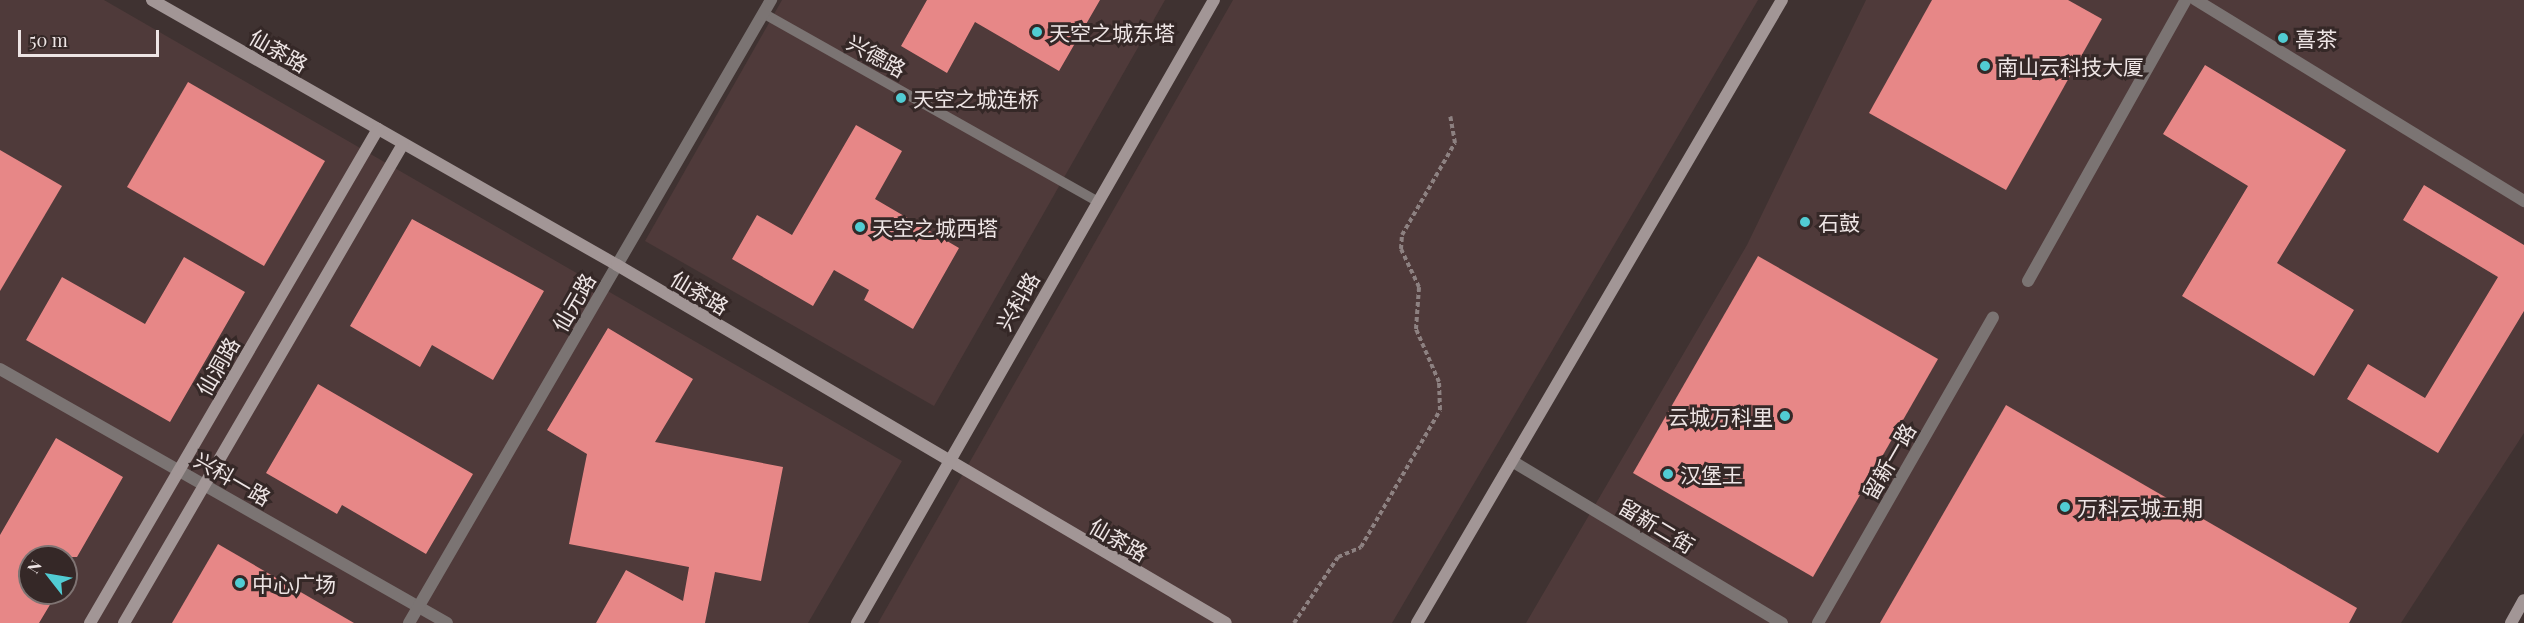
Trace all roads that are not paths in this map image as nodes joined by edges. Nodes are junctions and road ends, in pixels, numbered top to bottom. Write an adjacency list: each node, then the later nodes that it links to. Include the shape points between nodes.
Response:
1 (152, 0): 8 (street, 仙茶路)
2 (771, 0): 7 (street, 仙元路)
3 (1214, 0): 10 (street, 兴科路)
4 (1782, 0): 16 (street)
5 (2186, 0): 13 (street)
6 (2196, 0): 11 (street)
7 (763, 13): 10 (lane, 兴德路); 12 (street, 仙元路)
8 (378, 129): 9 (street, 仙茶路); 18 (street, 仙洞路)
9 (404, 144): 12 (street, 仙茶路); 19 (street)
10 (1097, 201): 17 (street, 兴科路)
11 (2524, 201)
12 (617, 265): 17 (street, 仙茶路); 21 (street, 仙元路)
13 (2028, 281)
14 (1993, 318): 30 (street, 留新一路)
15 (0, 369): 18 (street, 兴科一路)
16 (1512, 461): 28 (street); 29 (street, 留新二街)
17 (947, 463): 26 (street, 兴科路); 27 (street, 仙茶路)
18 (179, 470): 19 (street, 兴科一路); 22 (street, 仙洞路)
19 (205, 484): 21 (street, 兴科一路); 23 (street)
20 (2524, 600): 31 (street)
21 (418, 607): 24 (street, 仙元路); 25 (street, 兴科一路)
22 (90, 623)
23 (124, 623)
24 (408, 623)
25 (447, 623)
26 (856, 623)
27 (1226, 623)
28 (1417, 623)
29 (1782, 623)
30 (1818, 623)
31 (2511, 623)

